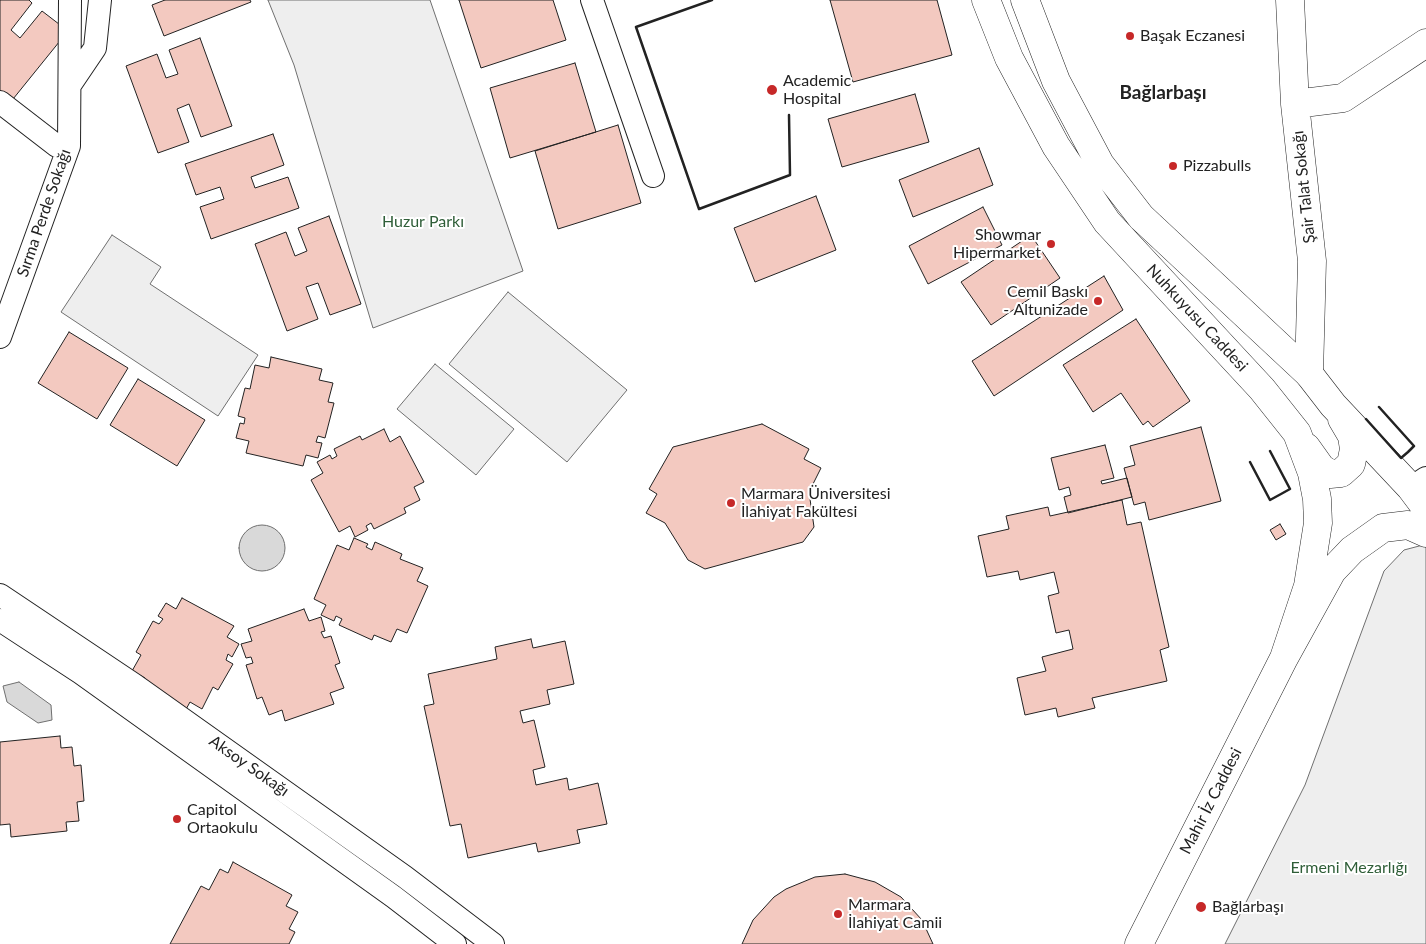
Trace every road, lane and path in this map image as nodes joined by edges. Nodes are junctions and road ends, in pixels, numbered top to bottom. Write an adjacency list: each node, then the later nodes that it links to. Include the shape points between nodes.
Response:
1 (70, 0): 8 (street, Sırma Perde Sokağı)
2 (100, 0): 8 (street, via 95,48)
3 (592, 0): 12 (street)
4 (986, 0): 16 (main road, Nuhkuyusu Caddesi, via 1009,58 1056,146 1107,222 1262,388)
5 (1025, 0): 14 (main road, Nuhkuyusu Caddesi, via 1056,81 1106,172 1141,217)
6 (1290, 0): 10 (main road, Şair Talat Sokağı)
7 (1426, 43): 10 (main road, via 1343,98)
8 (70, 85): 11 (street, Sırma Perde Sokağı)
9 (0, 102): 11 (street, via 57,146)
10 (1295, 104): 14 (main road, Şair Talat Sokağı, via 1312,261)
11 (69, 146): 13 (street, Sırma Perde Sokağı)
12 (653, 176)
13 (0, 337)
14 (1309, 374): 15 (main road, Nuhkuyusu Caddesi)
15 (1333, 405): 16 (main road, via 1352,436 1354,450 1351,464 1341,473 1330,474 1321,468); 17 (main road, Nuhkuyusu Caddesi)
16 (1297, 433): 21 (main road, Nuhkuyusu Caddesi, via 1312,473 1318,523 1308,586)
17 (1421, 491)
18 (1426, 533): 21 (main road, via 1408,525 1391,526 1372,534 1352,550 1332,571)
19 (0, 595): 23 (street, Aksoy Sokağı, via 136,686 405,877)
20 (0, 620): 22 (street, Aksoy Sokağı, via 104,689)
21 (1284, 658): 24 (main road, Mahir İz Caddesi)
22 (455, 944)
23 (493, 944)
24 (1139, 944)

